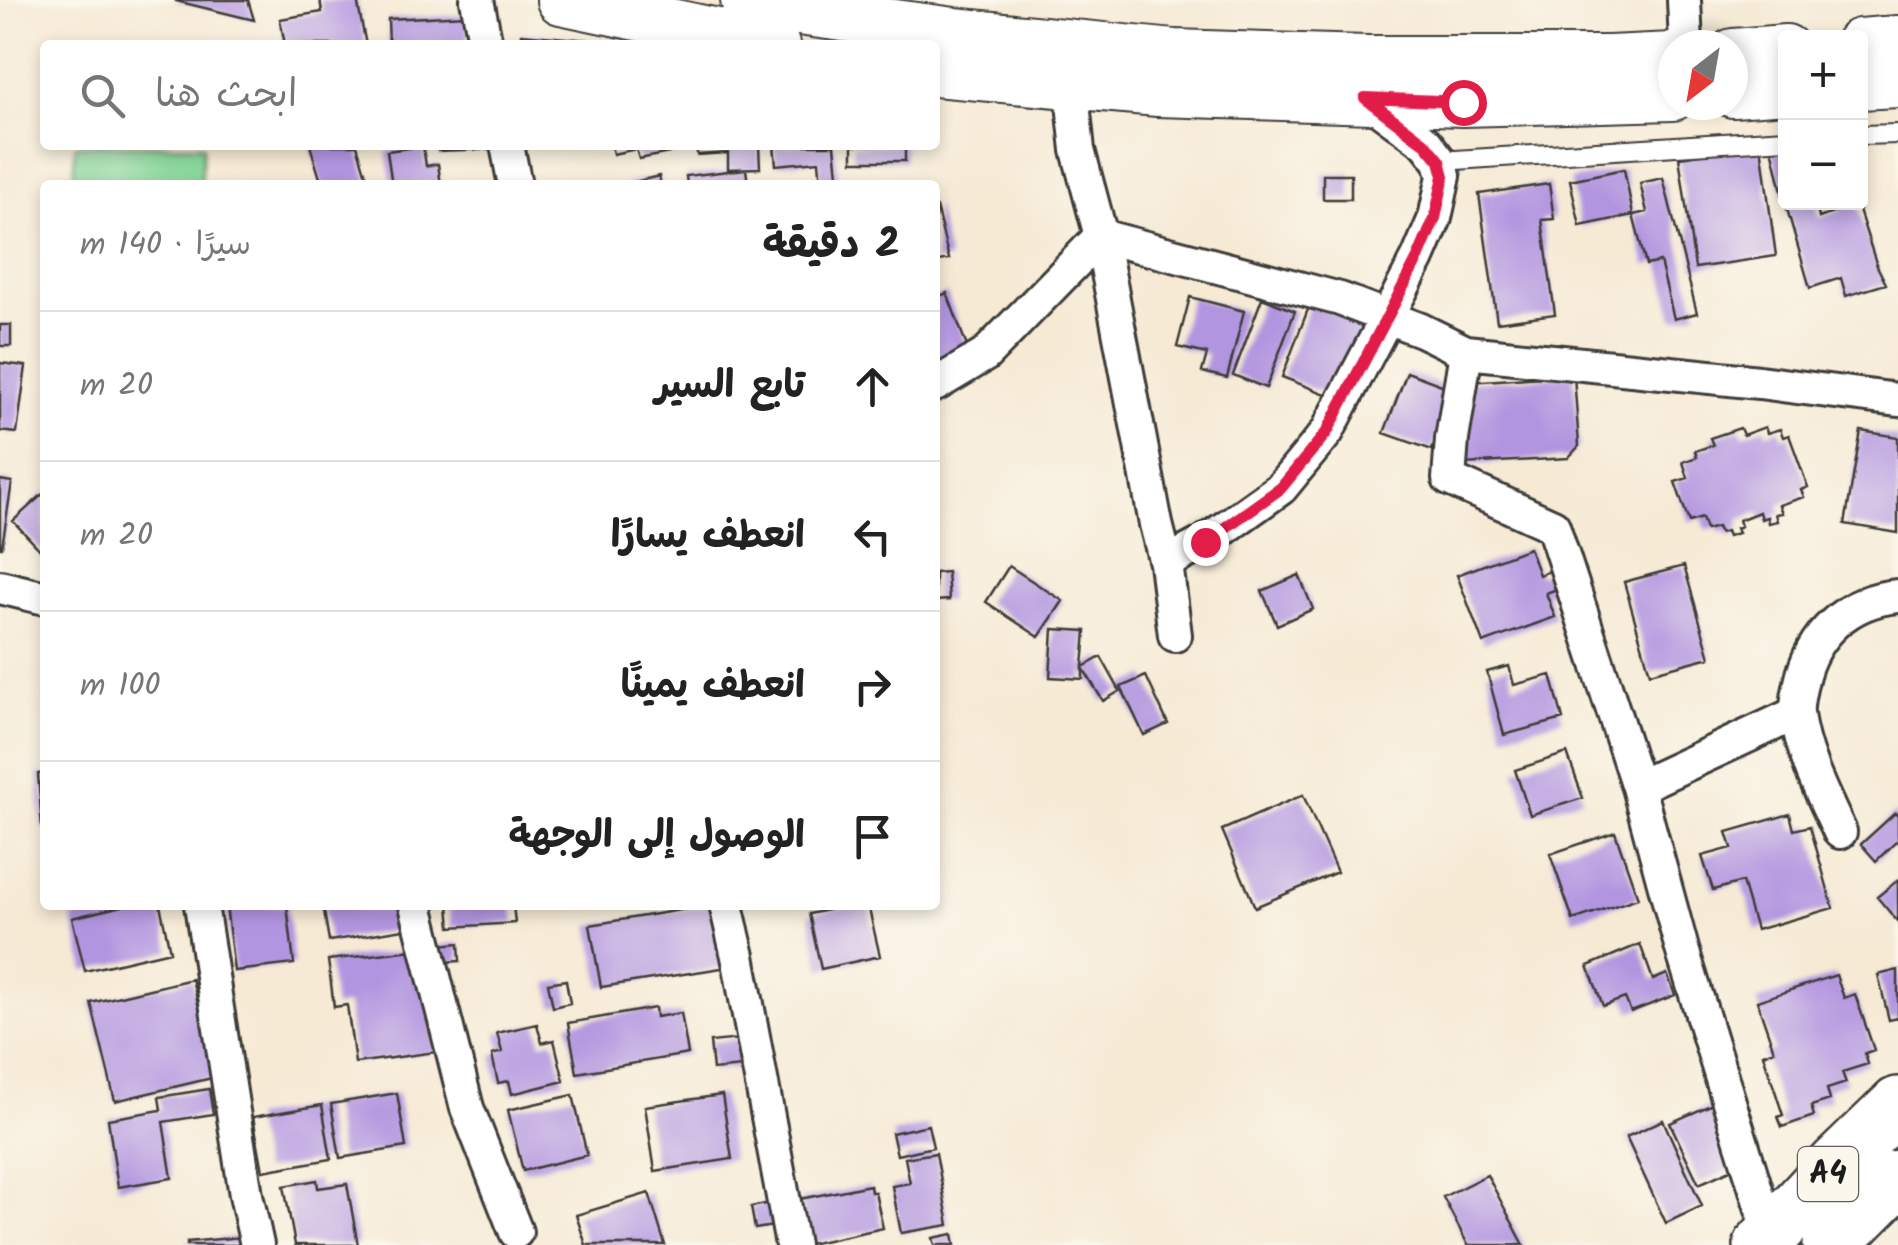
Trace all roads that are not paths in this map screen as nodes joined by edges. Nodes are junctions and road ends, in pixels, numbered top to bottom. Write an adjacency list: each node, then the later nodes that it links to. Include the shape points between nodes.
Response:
1 (477, 0): 6 (street)
2 (560, 0): 7 (main road)
3 (745, 0): 12 (main road, via 954,32 1174,54)
4 (1684, 0): 5 (street)
5 (1685, 30)
6 (485, 40)
7 (751, 40)
8 (1898, 40): 9 (main road)
9 (1868, 42)
10 (1778, 50): 11 (main road)
11 (1748, 52)
12 (1658, 58)
13 (940, 72): 15 (main road)
14 (1898, 83): 16 (main road)
15 (1071, 84): 20 (main road); 27 (street, via 1078,150)
16 (1868, 85)
17 (1778, 90): 18 (main road)
18 (1748, 91)
19 (1658, 96): 20 (main road)
20 (1365, 98): 25 (street)
21 (1898, 134): 22 (lane)
22 (1868, 135)
23 (1778, 140): 25 (lane)
24 (508, 150): 26 (street)
25 (1440, 161): 28 (street, via 1444,176 1435,218)
26 (514, 180)
27 (1101, 236): 28 (street); 30 (street, via 985,354); 32 (street)
28 (1387, 316): 29 (street); 32 (street, via 1327,432 1281,488)
29 (1466, 352): 31 (street); 38 (street, via 1449,479 1553,526)
30 (940, 382)
31 (1898, 400)
32 (1166, 563): 36 (street)
33 (0, 587): 35 (street)
34 (1898, 596): 37 (street, via 1845,614 1819,636 1804,670)
35 (40, 597)
36 (1175, 635)
37 (1797, 713): 38 (street); 39 (street)
38 (1638, 787): 46 (street)
39 (1840, 832)
40 (202, 910): 47 (street)
41 (417, 910): 45 (street, via 466,1108)
42 (727, 910): 48 (street)
43 (1898, 1106): 46 (highway, A4)
44 (1898, 1178): 49 (highway, A4)
45 (516, 1232)
46 (1766, 1240)
47 (257, 1245)
48 (792, 1245)
49 (1832, 1245)

